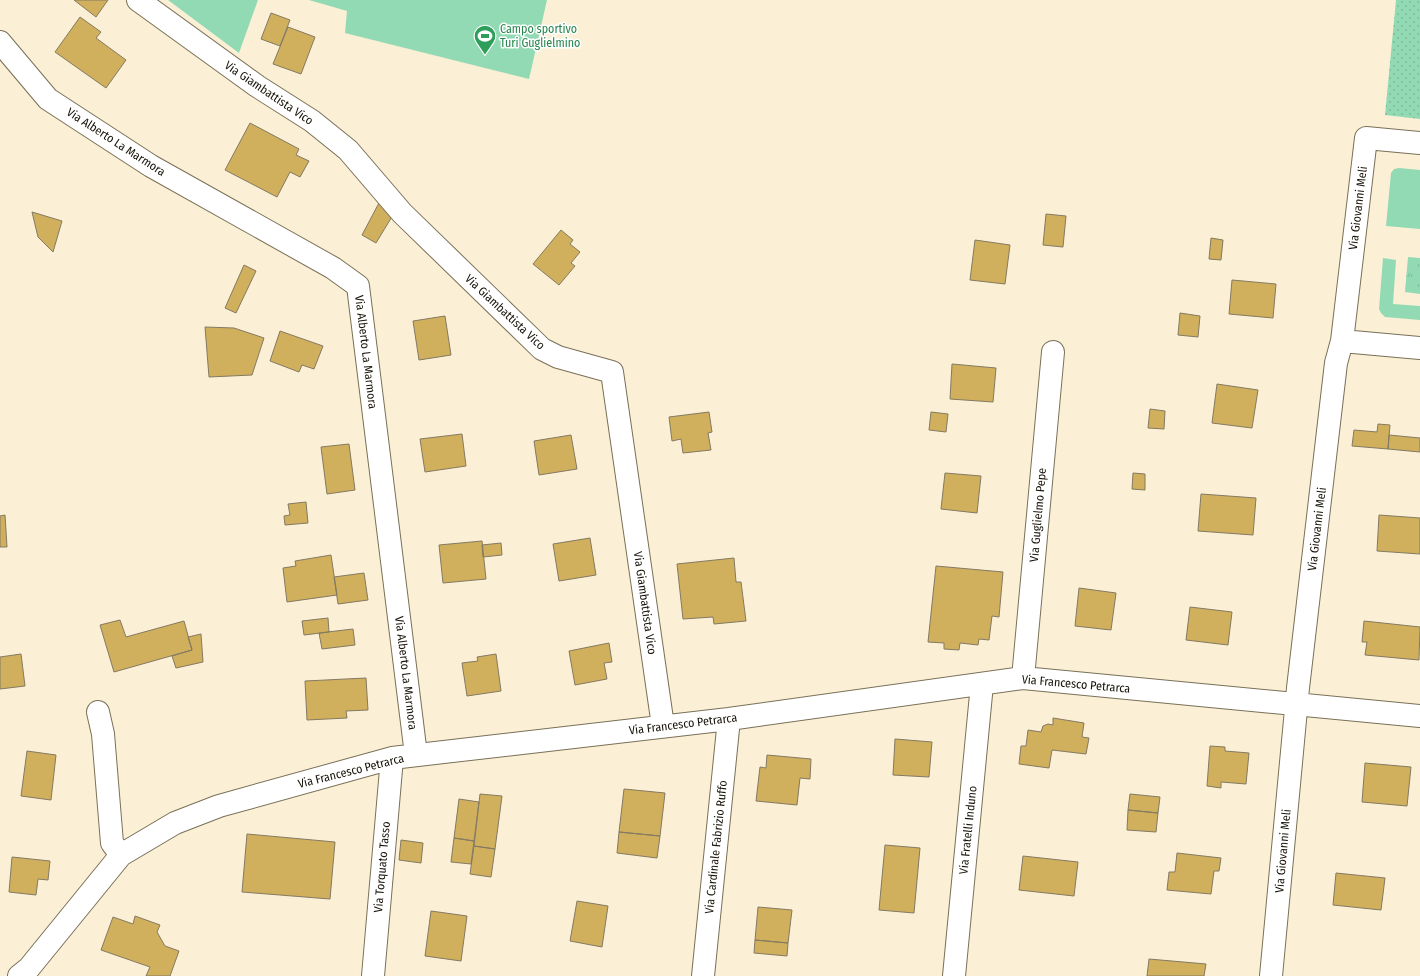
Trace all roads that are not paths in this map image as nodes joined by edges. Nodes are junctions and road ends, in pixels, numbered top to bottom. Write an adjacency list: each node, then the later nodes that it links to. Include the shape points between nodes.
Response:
1 (138, 0): 13 (street, Via Giambattista Vico, via 256,86 312,121 348,150 402,213 542,349 558,357 612,372)
2 (0, 42): 14 (street, Via Alberto La Marmora, via 48,99 151,166 332,268 358,286)
3 (1420, 143): 4 (street, Via Giovanni Meli, via 1366,138)
4 (1342, 341): 5 (street); 9 (street, Via Giovanni Meli, via 1336,363)
5 (1420, 348)
6 (1053, 352): 7 (street, Via Guglielmo Pepe)
7 (1023, 678): 8 (street, Via Francesco Petrarca); 9 (street, Via Francesco Petrarca)
8 (982, 684): 12 (street, Via Francesco Petrarca); 20 (street, Via Fratelli Induno)
9 (1297, 704): 11 (street, Via Francesco Petrarca); 21 (street, Via Giovanni Meli)
10 (98, 712): 16 (street, via 103,734 112,843)
11 (1420, 716)
12 (729, 719): 13 (street, Via Francesco Petrarca); 19 (street, Via Cardinale Fabrizio Ruffo)
13 (662, 726): 14 (street, Via Francesco Petrarca)
14 (416, 755): 15 (street, Via Francesco Petrarca)
15 (392, 758): 16 (street, Via Francesco Petrarca, via 219,806 176,823); 18 (street, Via Torquato Tasso)
16 (121, 855): 17 (street, Via Francesco Petrarca, via 29,968)
17 (19, 976)
18 (372, 976)
19 (703, 976)
20 (954, 976)
21 (1272, 976)

